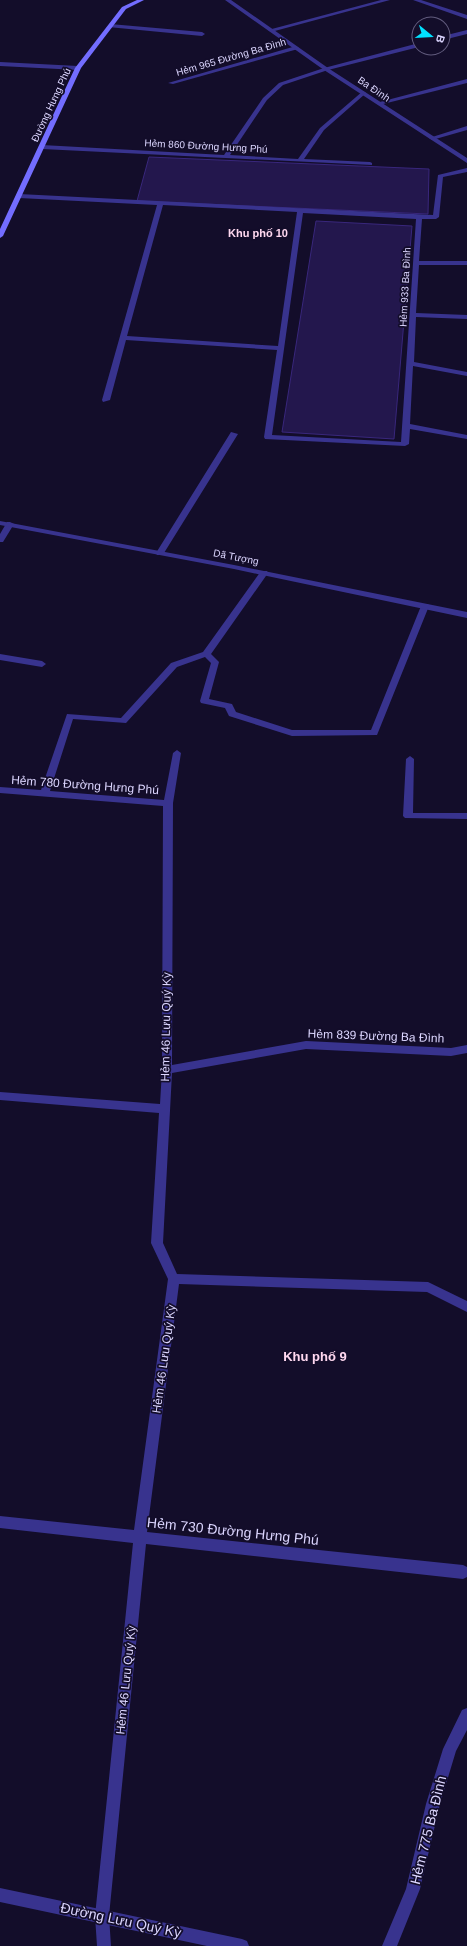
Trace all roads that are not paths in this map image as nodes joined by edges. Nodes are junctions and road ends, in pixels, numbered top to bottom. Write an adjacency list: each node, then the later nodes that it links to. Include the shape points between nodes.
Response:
1 (141, 0): 6 (main road, Đường Hưng Phú, via 124,8)
2 (228, 0): 7 (street, Ba Đình)
3 (387, 0): 7 (street)
4 (416, 0): 5 (street)
5 (467, 17)
6 (110, 26): 9 (street); 14 (main road, Đường Hưng Phú)
7 (271, 30): 12 (street, Ba Đình)
8 (467, 32): 10 (street)
9 (202, 34)
10 (451, 36)
11 (411, 47): 15 (street)
12 (296, 48): 15 (street, Ba Đình); 17 (street, Hẻm 965 Đường Ba Đình)
13 (0, 64): 14 (street)
14 (78, 68): 22 (main road, Đường Hưng Phú)
15 (326, 69): 18 (street, Ba Đình); 23 (street, via 281,84 265,99)
16 (467, 81): 19 (street)
17 (171, 83)
18 (363, 93): 19 (street, Ba Đình); 24 (street, via 322,129)
19 (379, 103): 21 (street, Ba Đình)
20 (467, 128): 21 (street)
21 (432, 138): 25 (street, Ba Đình)
22 (42, 146): 23 (street, Hẻm 860 Đường Hưng Phú); 28 (main road, Đường Hưng Phú)
23 (226, 156): 24 (street, Hẻm 860 Đường Hưng Phú)
24 (300, 160): 26 (street, Hẻm 860 Đường Hưng Phú)
25 (467, 161)
26 (370, 164)
27 (467, 170): 31 (street, via 440,176 436,217)
28 (19, 196): 29 (street); 32 (main road, Đường Hưng Phú)
29 (161, 203): 30 (street); 37 (street)
30 (300, 211): 31 (street); 38 (street)
31 (419, 217): 33 (street, Hẻm 933 Ba Đình)
32 (0, 236)
33 (416, 263): 34 (street); 35 (street, Hẻm 933 Ba Đình)
34 (467, 263)
35 (413, 315): 36 (street); 39 (street, Hẻm 933 Ba Đình)
36 (467, 317)
37 (124, 338): 38 (street); 41 (street)
38 (280, 348): 42 (street, Hẻm 933 Ba Đình, via 268,437 405,444)
39 (410, 362): 40 (street); 42 (street, Hẻm 933 Ba Đình)
40 (467, 374)
41 (106, 400)
42 (407, 426): 44 (street)
43 (234, 434): 48 (street)
44 (467, 437)
45 (0, 523): 46 (street, Dã Tượng)
46 (10, 524): 47 (street); 48 (street, Dã Tượng)
47 (0, 540)
48 (160, 553): 49 (street, Dã Tượng)
49 (264, 573): 50 (street, Dã Tượng); 52 (street)
50 (425, 606): 51 (street, Dã Tượng); 52 (street, via 374,733 292,733 232,714 229,706 204,701 215,662)
51 (467, 615)
52 (206, 654): 58 (street, via 174,665 123,721 70,716)
53 (0, 657): 54 (street)
54 (42, 664)
55 (177, 753): 59 (street, Hẻm 46 Lưu Quý Kỳ)
56 (410, 759): 60 (street, via 408,816)
57 (0, 790): 58 (street, Hẻm 780 Đường Hưng Phú)
58 (44, 794): 59 (street, Hẻm 780 Đường Hưng Phú)
59 (168, 803): 62 (street, Hẻm 46 Lưu Quý Kỳ)
60 (467, 816)
61 (467, 1049): 62 (street, Hẻm 839 Đường Ba Đình, via 451,1052 306,1044)
62 (167, 1070): 64 (street, Hẻm 46 Lưu Quý Kỳ)
63 (0, 1096): 64 (street)
64 (165, 1109): 65 (street, Hẻm 46 Lưu Quý Kỳ, via 157,1243)
65 (174, 1279): 66 (street, via 428,1287); 68 (street, Hẻm 46 Lưu Quý Kỳ)
66 (467, 1307)
67 (0, 1522): 68 (street, Hẻm 730 Đường Hưng Phú)
68 (140, 1537): 69 (street, Hẻm 730 Đường Hưng Phú); 72 (street, Hẻm 46 Lưu Quý Kỳ)
69 (463, 1572)
70 (467, 1715): 75 (street, Hẻm 775 Ba Đình, via 450,1749 433,1804 414,1889)
71 (0, 1895): 72 (street, Đường Lưu Quý Kỳ)
72 (102, 1916): 73 (street, Hẻm 46 Lưu Quý Kỳ); 74 (street, Đường Lưu Quý Kỳ)
73 (104, 1946)
74 (242, 1946)
75 (389, 1946)

